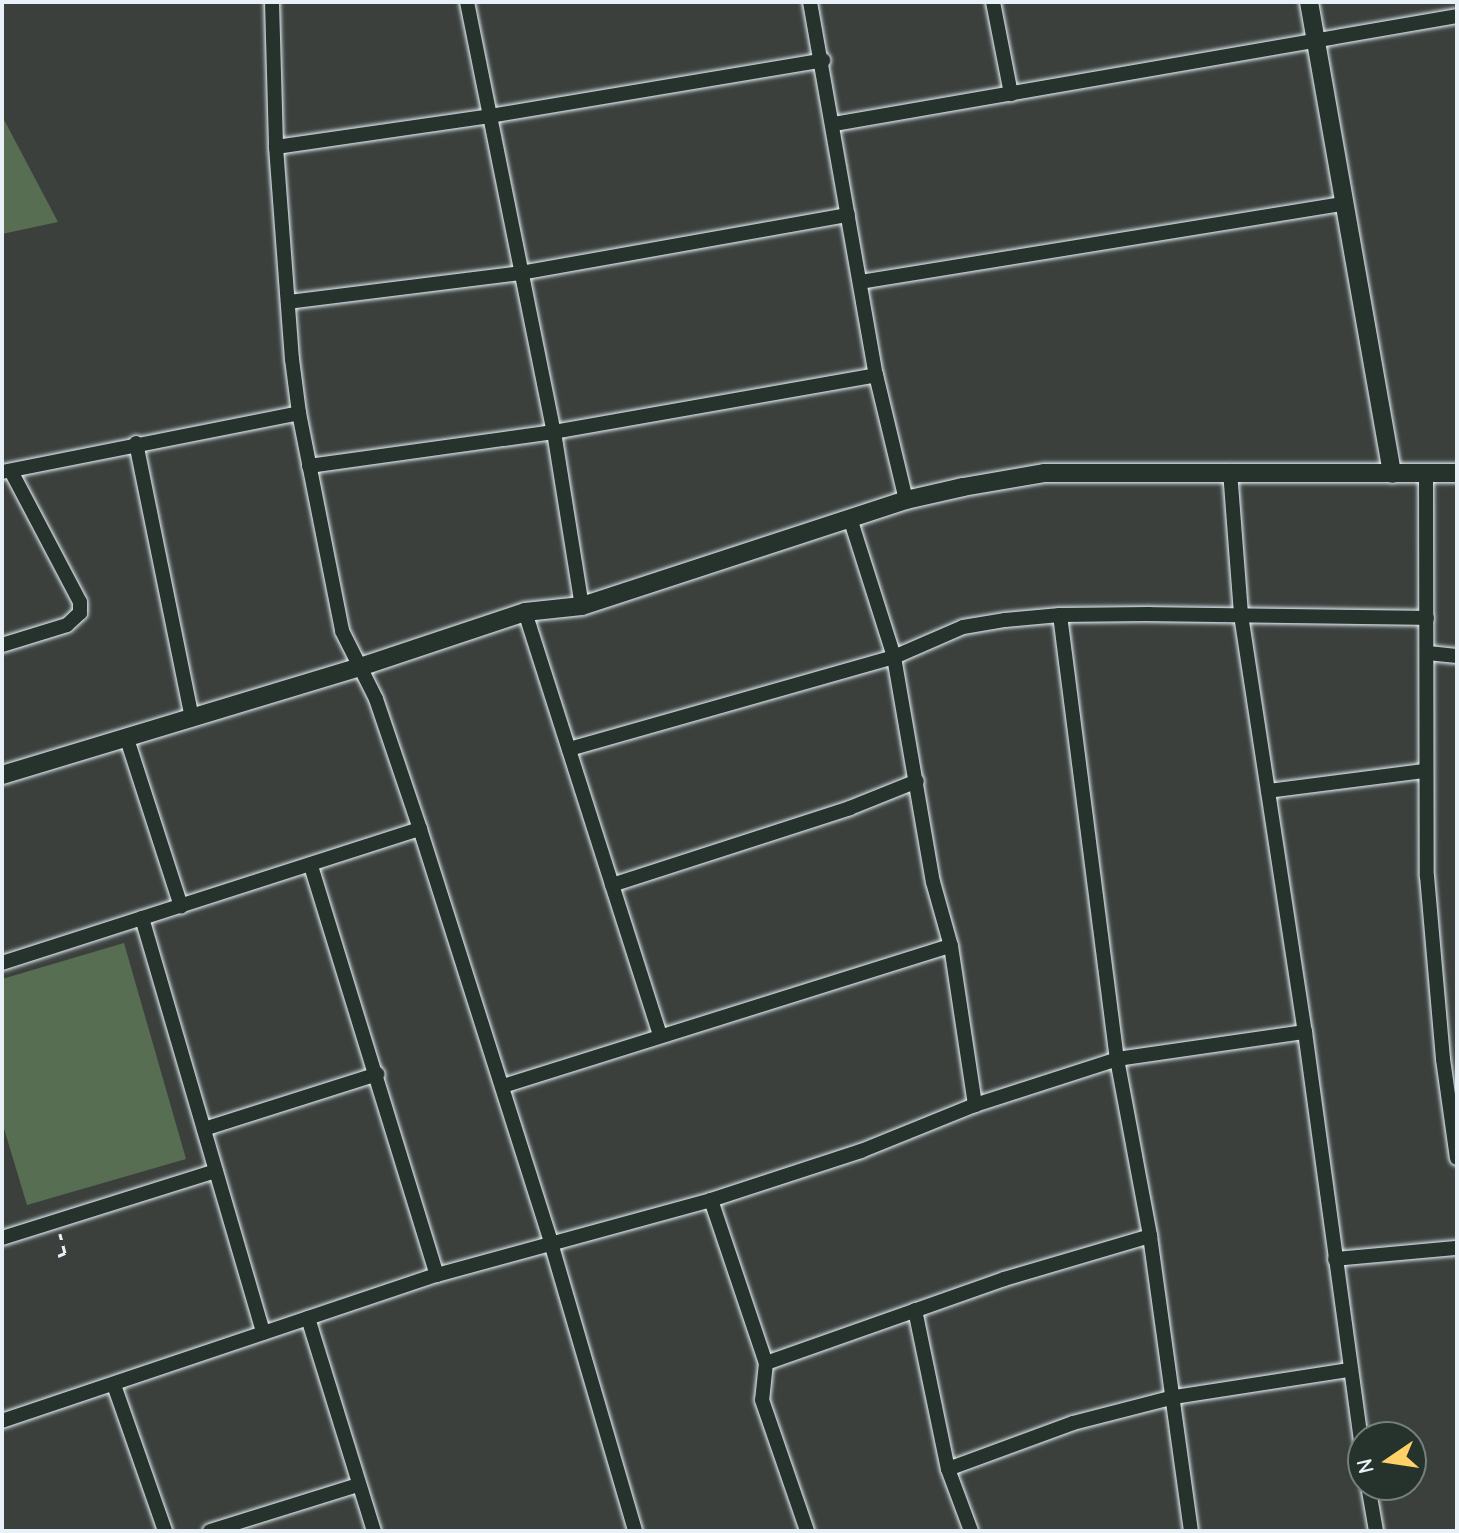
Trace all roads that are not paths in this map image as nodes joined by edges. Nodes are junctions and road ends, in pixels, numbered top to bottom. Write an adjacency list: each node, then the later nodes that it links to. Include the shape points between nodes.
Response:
1 (272, 2): 12 (street)
2 (467, 2): 10 (street)
3 (810, 2): 8 (street)
4 (993, 2): 9 (street)
5 (1309, 2): 7 (street)
6 (1457, 16): 7 (street)
7 (1316, 43): 9 (street); 13 (street)
8 (823, 60): 10 (street); 11 (street)
9 (1011, 94): 11 (street)
10 (490, 116): 12 (street); 15 (street)
11 (834, 124): 14 (street)
12 (276, 147): 17 (street)
13 (1342, 204): 16 (street); 26 (street)
14 (848, 215): 15 (street); 16 (street)
15 (521, 273): 17 (street); 20 (street)
16 (860, 282): 18 (street)
17 (288, 302): 19 (street)
18 (876, 375): 20 (street); 28 (street)
19 (299, 413): 21 (street); 22 (street)
20 (554, 432): 22 (street); 30 (street)
21 (136, 443): 23 (street); 40 (street)
22 (309, 466): 39 (street, via 342,631)
23 (6, 471): 35 (street, via 80,602 80,613 67,625)
24 (1230, 471): 26 (street); 28 (street, via 1044,473); 33 (street)
25 (1457, 473): 27 (street)
26 (1392, 474): 27 (street)
27 (1426, 474): 34 (street)
28 (906, 500): 29 (street)
29 (850, 518): 30 (street); 38 (street)
30 (582, 606): 31 (street)
31 (525, 612): 39 (street); 42 (street)
32 (1060, 615): 33 (street); 38 (street, via 963,627); 56 (street)
33 (1241, 615): 34 (street); 46 (street)
34 (1427, 618): 36 (street)
35 (2, 645)
36 (1428, 653): 37 (street); 43 (street)
37 (1457, 656)
38 (894, 657): 42 (street); 45 (street)
39 (360, 667): 40 (street); 47 (street)
40 (192, 719): 41 (street)
41 (127, 739): 44 (street); 50 (street)
42 (569, 749): 49 (street)
43 (1425, 771): 46 (street); 57 (street, via 1427,876)
44 (2, 775)
45 (917, 781): 49 (street); 52 (street, via 933,882)
46 (1268, 791): 54 (street)
47 (420, 829): 48 (street); 59 (street)
48 (311, 866): 50 (street); 58 (street)
49 (612, 885): 55 (street)
50 (181, 906): 51 (street)
51 (142, 918): 53 (street); 61 (street)
52 (951, 946): 55 (street); 60 (street)
53 (2, 963)
54 (1305, 1032): 56 (street); 69 (street)
55 (660, 1035): 59 (street)
56 (1117, 1059): 60 (street); 65 (street)
57 (1450, 1059): 62 (street)
58 (377, 1074): 61 (street); 70 (street)
59 (503, 1086): 67 (street)
60 (975, 1105): 64 (street, via 861,1151)
61 (204, 1129): 63 (street)
62 (1457, 1158)
63 (216, 1171): 66 (street); 73 (street)
64 (711, 1200): 67 (street); 74 (street)
65 (1150, 1236): 71 (street); 77 (street)
66 (2, 1238)
67 (551, 1243): 70 (street); 86 (street)
68 (1457, 1248): 69 (street)
69 (1335, 1259): 75 (street)
70 (437, 1275): 72 (street)
71 (915, 1310): 74 (street); 80 (street)
72 (308, 1318): 73 (street); 81 (street)
73 (263, 1333): 76 (street)
74 (766, 1363): 87 (street, via 762,1400)
75 (1349, 1370): 77 (street); 79 (street)
76 (114, 1385): 78 (street); 83 (street)
77 (1174, 1397): 80 (street, via 1073,1423); 89 (street)
78 (2, 1421)
79 (1358, 1421)
80 (948, 1469): 88 (street)
81 (358, 1485): 84 (street); 85 (street)
82 (1371, 1501): 90 (street)
83 (165, 1531)
84 (210, 1531)
85 (374, 1531)
86 (635, 1531)
87 (807, 1531)
88 (971, 1531)
89 (1191, 1531)
90 (1376, 1531)

